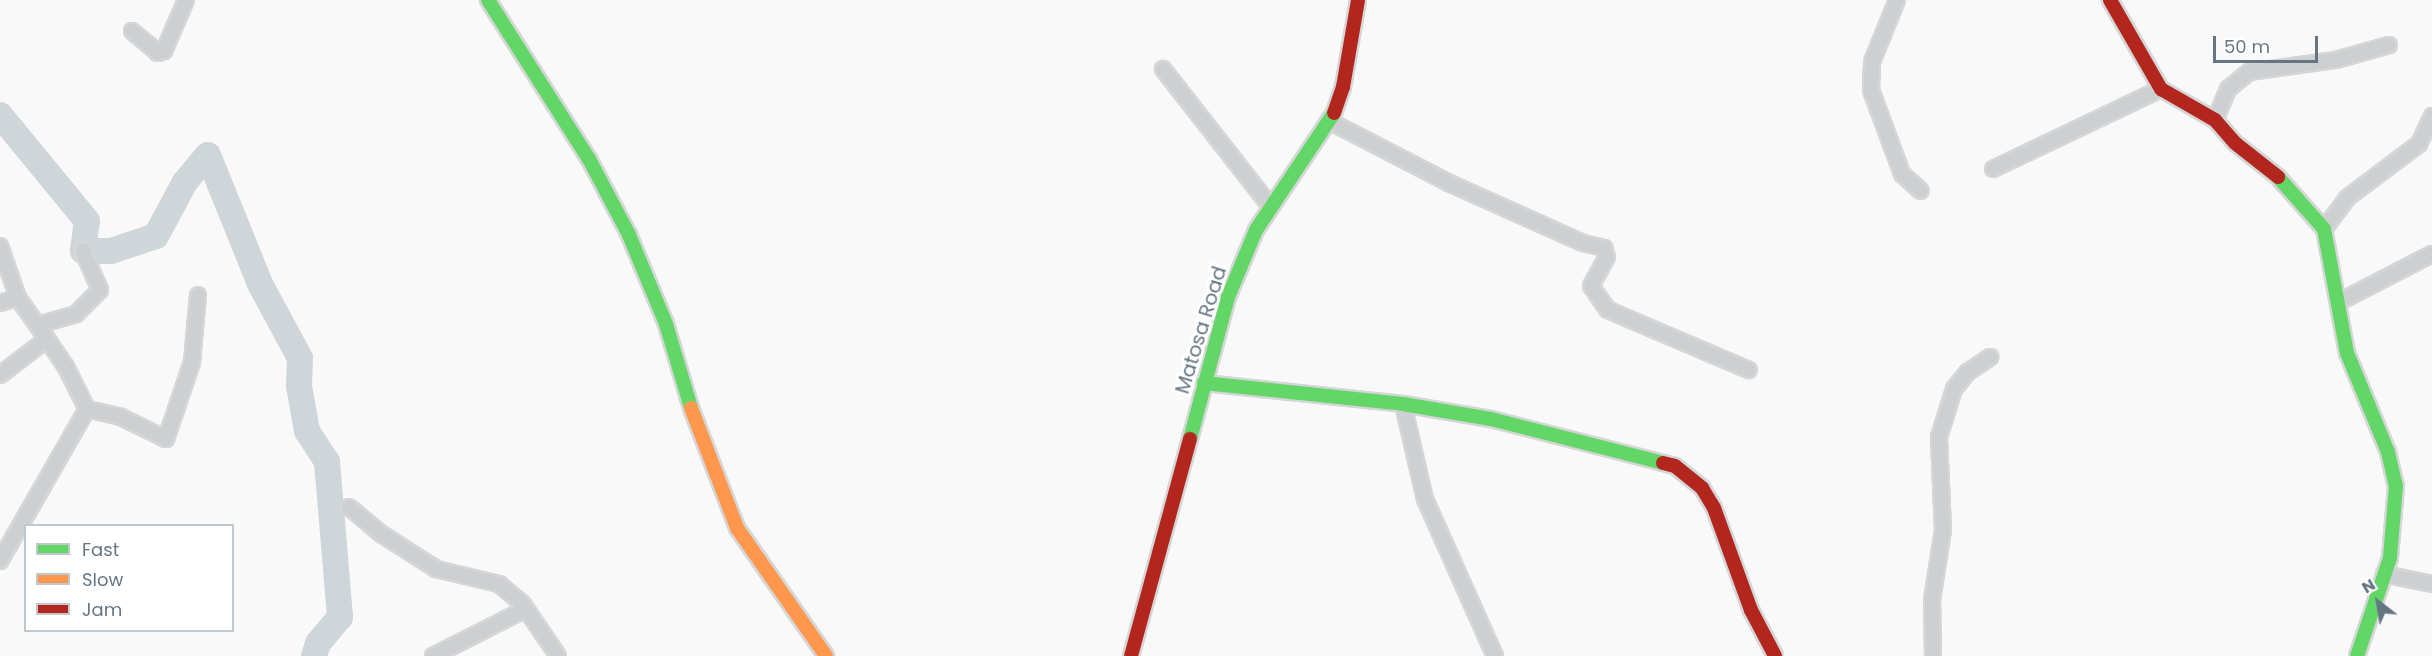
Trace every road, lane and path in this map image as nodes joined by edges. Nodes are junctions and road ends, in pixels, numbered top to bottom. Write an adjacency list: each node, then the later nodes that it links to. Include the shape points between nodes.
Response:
1 (186, 0): 6 (street, via 164,51 158,52)
2 (488, 0): 40 (street, via 589,159 629,235 666,324 699,433 737,528)
3 (1358, 0): 12 (street, Matosa Road, via 1343,87)
4 (1897, 0): 14 (street, via 1872,62 1871,90 1902,174)
5 (2110, 0): 9 (street)
6 (132, 31)
7 (2389, 45): 11 (street, via 2336,60 2249,72 2228,89)
8 (1163, 69): 15 (street)
9 (2161, 89): 11 (street); 13 (street)
10 (2432, 116): 16 (street, via 2420,144 2347,198)
11 (2215, 120): 16 (street, via 2235,143 2284,183)
12 (1331, 122): 15 (street, Matosa Road); 27 (street, via 1449,183 1583,243 1604,248 1607,257 1591,286 1608,310)
13 (1993, 169)
14 (1921, 191)
15 (1271, 207): 29 (street, Matosa Road, via 1256,230 1228,297)
16 (2324, 229): 22 (street)
17 (0, 246): 21 (street)
18 (82, 251): 24 (street, via 100,290 76,314)
19 (2432, 254): 22 (street)
20 (198, 295): 31 (street, via 192,362 166,439 121,417)
21 (18, 298): 23 (street); 24 (street)
22 (2339, 302): 34 (street, via 2347,353 2388,452 2396,486 2395,531)
23 (0, 303)
24 (38, 325): 25 (street)
25 (46, 339): 28 (street); 31 (street)
26 (1990, 357): 43 (street, via 1968,372 1954,389 1940,437 1943,530 1932,600)
27 (1749, 370)
28 (0, 375)
29 (1204, 383): 30 (street); 37 (street, Matosa Road)
30 (1403, 404): 41 (street, via 1425,499); 42 (street, via 1491,419 1640,455 1675,466 1690,476 1714,508 1751,610)
31 (87, 409): 33 (street)
32 (349, 507): 36 (street, via 380,533 436,569 499,584)
33 (0, 561)
34 (2384, 574): 35 (street); 44 (street)
35 (2432, 584)
36 (526, 609): 38 (street); 39 (street)
37 (1134, 655)
38 (433, 656)
39 (558, 656)
40 (826, 656)
41 (1495, 656)
42 (1775, 656)
43 (1933, 656)
44 (2357, 656)

